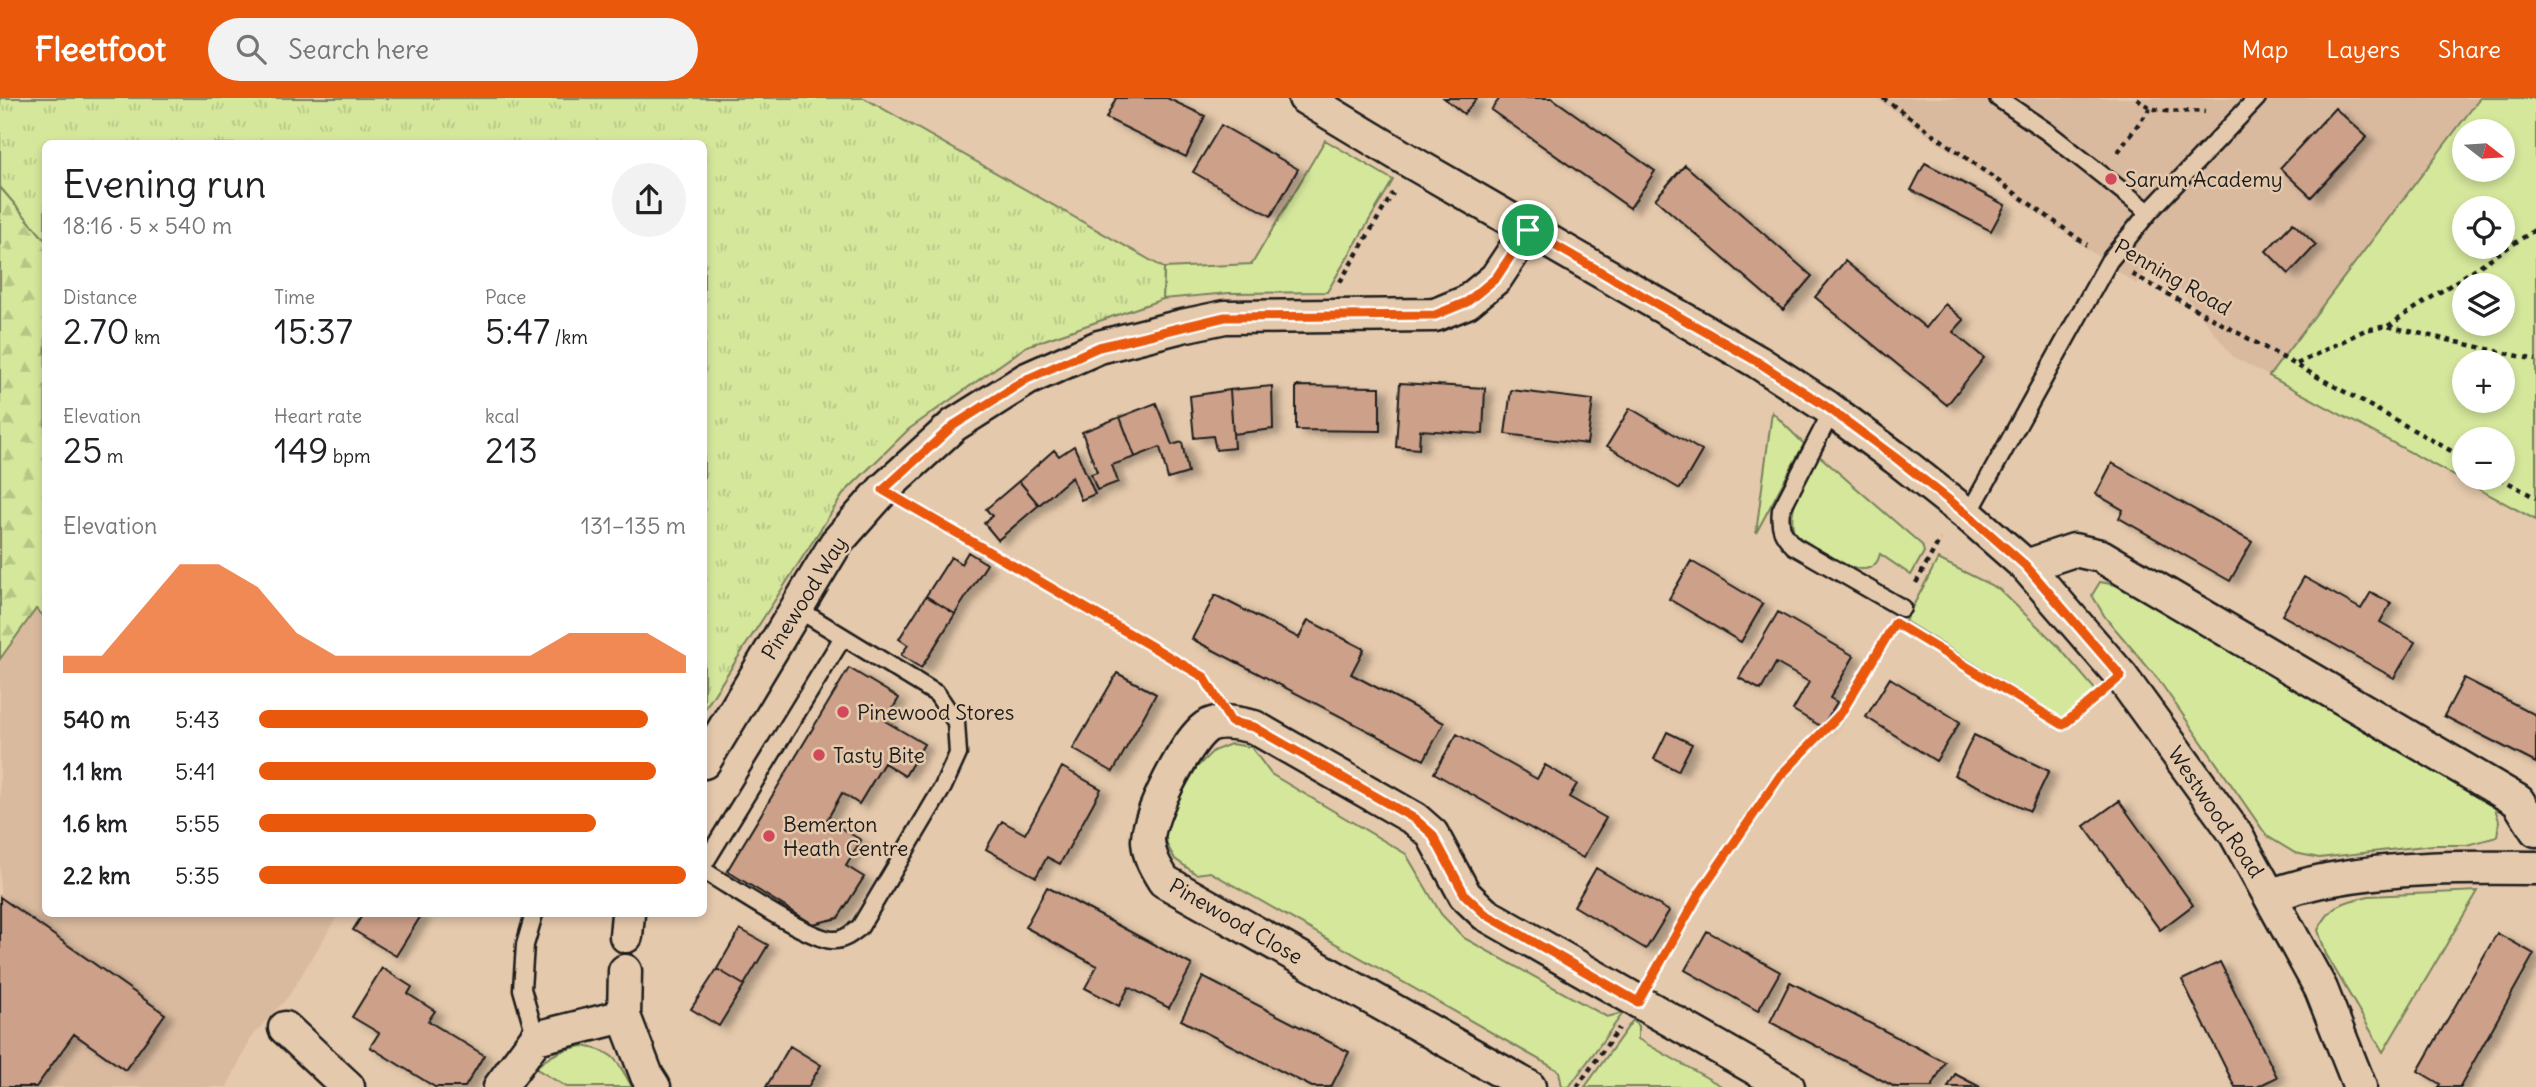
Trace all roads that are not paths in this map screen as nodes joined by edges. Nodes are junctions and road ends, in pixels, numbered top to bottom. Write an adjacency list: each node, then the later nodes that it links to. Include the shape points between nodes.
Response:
1 (1305, 98): 5 (street, Westwood Road)
2 (1998, 98): 4 (lane)
3 (2257, 98): 4 (lane)
4 (2149, 212): 7 (lane, via 2109,261)
5 (1528, 230): 6 (street, Westwood Road, via 1758,362); 9 (street, Pinewood Way, via 1496,278 1467,302 1435,315 1225,317 1099,347 1027,379 954,425 883,490 836,542)
6 (1832, 411): 7 (street, Westwood Road); 10 (lane, via 1781,510 1779,525 1794,546)
7 (1963, 511): 8 (street, Westwood Road)
8 (2026, 566): 13 (street, via 2074,550 2101,556 2518,801); 17 (street, Westwood Road, via 2121,676 2235,833)
9 (796, 608): 11 (lane); 12 (street, Pinewood Way)
10 (1898, 616)
11 (843, 637): 14 (lane); 16 (lane, via 937,694 956,722 958,754 943,787 860,927 846,938 832,940 810,933)
12 (707, 757)
13 (2536, 830)
14 (707, 859)
15 (2536, 868): 17 (street, via 2406,871 2327,880)
16 (707, 872)
17 (2270, 895): 28 (street, Westwood Road, via 2320,989)
18 (533, 917): 22 (lane, via 525,945 522,989)
19 (625, 971): 20 (street)
20 (624, 1016): 22 (street); 26 (street)
21 (285, 1028): 24 (street)
22 (536, 1038): 25 (street)
23 (1523, 1086): 27 (street, Pinewood Close, via 1164,881 1150,858 1152,817 1190,743 1208,726 1231,722 1254,727 1415,819 1432,834 1465,895 1485,914)
24 (348, 1087)
25 (500, 1087)
26 (654, 1087)
27 (1787, 1087)
28 (2360, 1087)

